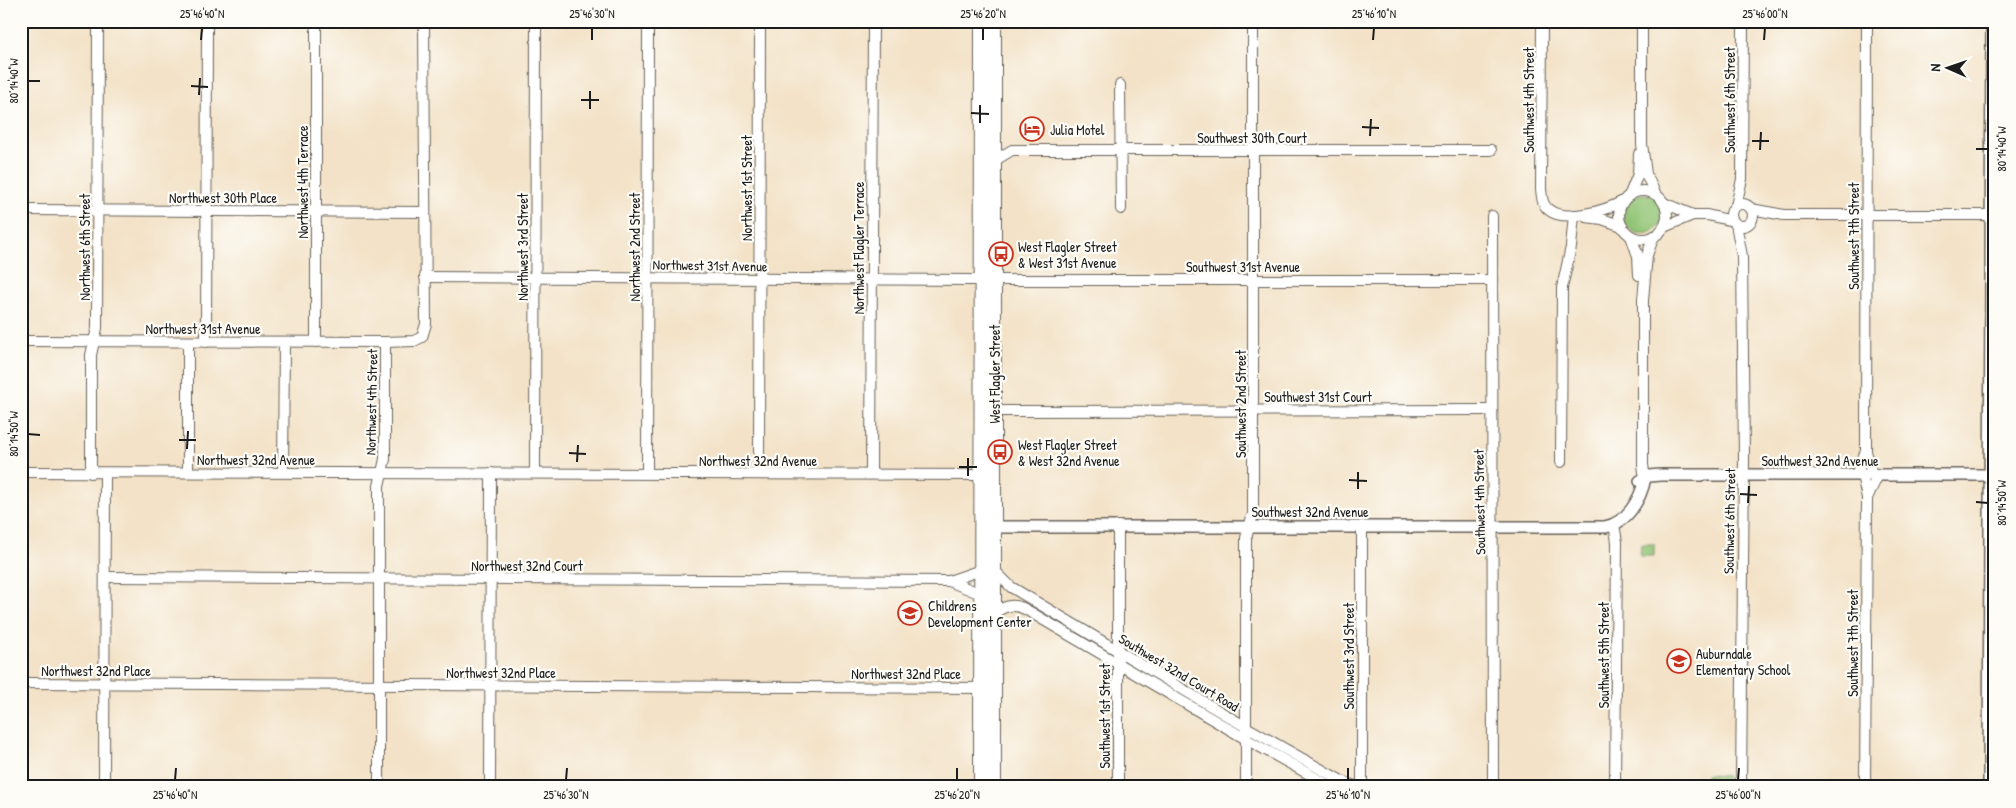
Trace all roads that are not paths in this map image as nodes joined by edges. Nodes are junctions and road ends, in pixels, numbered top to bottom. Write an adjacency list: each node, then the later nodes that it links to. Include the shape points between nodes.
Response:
1 (98, 21): 34 (street, Northwest 6th Street)
2 (207, 21): 35 (street)
3 (316, 21): 36 (street, Northwest 4th Terrace)
4 (424, 21): 37 (street, Northwest 4th Street)
5 (536, 21): 53 (street, Northwest 3rd Street)
6 (648, 21): 54 (street, Northwest 2nd Street)
7 (760, 21): 55 (street, Northwest 1st Street)
8 (872, 21): 56 (street, Northwest Flagler Terrace)
9 (982, 21): 57 (main road, West Flagler Street)
10 (994, 21): 18 (main road, West Flagler Street)
11 (1253, 21): 22 (street, Southwest 2nd Street)
12 (1542, 21): 39 (street, Southwest 4th Street, via 1543,202 1550,211)
13 (1642, 21): 19 (street)
14 (1743, 21): 25 (street, Southwest 6th Street)
15 (1867, 21): 42 (street, Southwest 7th Street)
16 (1994, 21): 26 (main road)
17 (1120, 85): 21 (street)
18 (994, 142): 20 (street, Southwest 30th Court); 24 (main road, West Flagler Street)
19 (1642, 144): 27 (street, via 1646,174); 28 (street, via 1638,174)
20 (1012, 150): 21 (street, Southwest 30th Court); 24 (street)
21 (1120, 150): 22 (street, Southwest 30th Court); 32 (street)
22 (1253, 150): 23 (street, Southwest 30th Court); 58 (street, Southwest 2nd Street)
23 (1491, 150)
24 (994, 161): 57 (main road, West Flagler Street)
25 (1742, 179): 30 (street, Southwest 6th Street); 31 (street, Southwest 6th Street)
26 (1995, 187): 44 (main road)
27 (1655, 193): 28 (street, via 1641,190); 29 (street)
28 (1626, 198): 39 (street, via 1610,208); 47 (street, via 1619,215)
29 (1664, 203): 38 (street); 48 (street, via 1667,216)
30 (1750, 207): 31 (street, via 1742,204); 41 (street); 46 (street, via 1753,215)
31 (1734, 208): 40 (street); 45 (street, via 1731,215)
32 (1121, 209)
33 (21, 210): 34 (street, Northwest 30th Place)
34 (98, 210): 35 (street, Northwest 30th Place); 63 (street, Northwest 6th Street, via 97,328)
35 (207, 211): 36 (street, Northwest 30th Place); 65 (street)
36 (316, 211): 37 (street, Northwest 30th Place); 67 (street, Northwest 4th Terrace)
37 (425, 212): 52 (street, Northwest 4th Street)
38 (1693, 214): 40 (street); 48 (street)
39 (1578, 215): 47 (street); 73 (street, via 1562,288)
40 (1706, 215): 45 (street)
41 (1784, 215): 42 (street); 46 (street)
42 (1867, 215): 44 (street); 72 (street, Southwest 7th Street)
43 (1492, 216): 59 (street, Southwest 4th Street)
44 (1994, 216): 61 (main road)
45 (1735, 223): 46 (street, via 1742,226); 51 (street, Southwest 6th Street)
46 (1750, 223): 51 (street, Southwest 6th Street)
47 (1622, 226): 49 (street)
48 (1664, 227): 50 (street)
49 (1631, 236): 50 (street, via 1642,239); 60 (street, via 1639,261)
50 (1654, 236): 60 (street, via 1646,260)
51 (1742, 256): 87 (street, Southwest 6th Street)
52 (425, 277): 53 (street, Northwest 31st Avenue); 68 (street, Northwest 4th Street, via 424,334 414,341)
53 (536, 278): 54 (street, Northwest 31st Avenue); 82 (street, Northwest 3rd Street)
54 (647, 278): 55 (street, Northwest 31st Avenue); 83 (street, Northwest 2nd Street)
55 (760, 279): 56 (street, Northwest 31st Avenue); 84 (street, Northwest 1st Street)
56 (872, 279): 57 (street, Northwest 31st Avenue); 85 (street, Northwest Flagler Terrace)
57 (988, 279): 58 (street, Southwest 31st Avenue); 71 (main road, West Flagler Street); 86 (main road, West Flagler Street)
58 (1253, 279): 59 (street, Southwest 31st Avenue); 69 (street, Southwest 2nd Street)
59 (1492, 280): 70 (street, Southwest 4th Street)
60 (1643, 300): 90 (street)
61 (1994, 302): 89 (main road)
62 (21, 341): 63 (street, Northwest 31st Avenue)
63 (94, 342): 64 (street, Northwest 31st Avenue); 79 (street, Northwest 6th Street, via 91,355)
64 (188, 342): 65 (street, Northwest 31st Avenue); 76 (street)
65 (206, 342): 66 (street, Northwest 31st Avenue)
66 (284, 342): 67 (street, Northwest 31st Avenue); 77 (street)
67 (316, 342): 68 (street, Northwest 31st Avenue)
68 (385, 342): 78 (street, Northwest 4th Street, via 385,459)
69 (1254, 410): 70 (street, Southwest 31st Court); 71 (street, Southwest 31st Court); 94 (street, Southwest 2nd Street, via 1253,514)
70 (1492, 410): 96 (street, Southwest 4th Street)
71 (994, 411): 74 (main road, West Flagler Street)
72 (1866, 451): 88 (street, Southwest 7th Street); 88 (street, Southwest 7th Street)
73 (1561, 462)
74 (994, 465): 86 (main road); 97 (main road, West Flagler Street)
75 (21, 472): 79 (street, Northwest 32nd Avenue)
76 (188, 472): 77 (street, Northwest 32nd Avenue); 80 (street, Northwest 32nd Avenue)
77 (283, 472): 78 (street, Northwest 32nd Avenue)
78 (382, 472): 81 (street, Northwest 32nd Avenue); 101 (street, Northwest 4th Street, via 379,486)
79 (91, 473): 80 (street, Northwest 32nd Avenue)
80 (105, 473): 100 (street)
81 (491, 473): 82 (street, Northwest 32nd Avenue); 102 (street)
82 (535, 473): 83 (street, Northwest 32nd Avenue)
83 (647, 473): 84 (street, Northwest 32nd Avenue)
84 (759, 474): 85 (street, Northwest 32nd Avenue)
85 (871, 474): 86 (street, Northwest 32nd Avenue)
86 (982, 475): 98 (main road, West Flagler Street)
87 (1744, 475): 88 (street, Southwest 32nd Avenue); 90 (street, Southwest 32nd Avenue, via 1660,475); 128 (street, Southwest 6th Street)
88 (1867, 475): 89 (street, Southwest 32nd Avenue); 91 (street, Southwest 7th Street); 91 (street, Southwest 7th Street)
89 (1994, 475): 130 (main road)
90 (1645, 478): 92 (street, via 1628,516)
91 (1866, 498): 129 (street, Southwest 7th Street)
92 (1619, 521): 96 (street, Southwest 32nd Avenue, via 1602,527); 127 (street, Southwest 5th Street)
93 (1118, 526): 94 (street, Southwest 32nd Avenue); 97 (street, Southwest 32nd Avenue); 106 (street, Southwest 1st Street)
94 (1250, 526): 95 (street, Southwest 32nd Avenue); 113 (street, Southwest 2nd Street, via 1246,538)
95 (1362, 526): 96 (street, Southwest 32nd Avenue); 125 (street, Southwest 3rd Street)
96 (1493, 526): 126 (street, Southwest 4th Street)
97 (994, 527): 98 (main road); 99 (main road, West Flagler Street)
98 (981, 542): 99 (main road, West Flagler Street)
99 (988, 570): 103 (street, Northwest 32nd Court); 104 (main road, West Flagler Street); 105 (main road, West Flagler Street); 106 (street, Southwest 32nd Court Road)
100 (105, 577): 101 (street, Northwest 32nd Court); 109 (street)
101 (379, 578): 102 (street, Northwest 32nd Court); 110 (street, Northwest 4th Street)
102 (490, 579): 103 (street, Northwest 32nd Court); 111 (street)
103 (949, 581): 104 (street, Northwest 32nd Court)
104 (981, 594): 112 (main road, West Flagler Street)
105 (994, 613): 107 (street, Southwest 32nd Court Road, via 1009,605 1018,606); 120 (main road, West Flagler Street)
106 (1118, 652): 107 (street, Southwest 1st Street); 113 (street, Southwest 32nd Court Road)
107 (1118, 664): 114 (street, Southwest 32nd Court Road); 121 (street, Southwest 1st Street)
108 (21, 683): 109 (street, Northwest 32nd Place)
109 (104, 684): 110 (street, Northwest 32nd Place); 116 (street)
110 (379, 685): 111 (street, Northwest 32nd Place); 117 (street, Northwest 4th Street)
111 (490, 686): 112 (street, Northwest 32nd Place); 118 (street)
112 (982, 688): 119 (main road, West Flagler Street)
113 (1246, 727): 114 (street, Southwest 2nd Street); 124 (street, Southwest 32nd Court Road)
114 (1246, 739): 115 (street, Southwest 32nd Court Road); 122 (street, Southwest 2nd Street)
115 (1316, 782): 123 (street, Southwest 32nd Court Road)
116 (104, 787)
117 (379, 787)
118 (490, 787)
119 (981, 787)
120 (994, 787)
121 (1118, 787)
122 (1246, 787)
123 (1332, 787)
124 (1357, 787)
125 (1362, 787)
126 (1492, 787)
127 (1616, 787)
128 (1741, 787)
129 (1865, 787)
130 (1991, 787)

